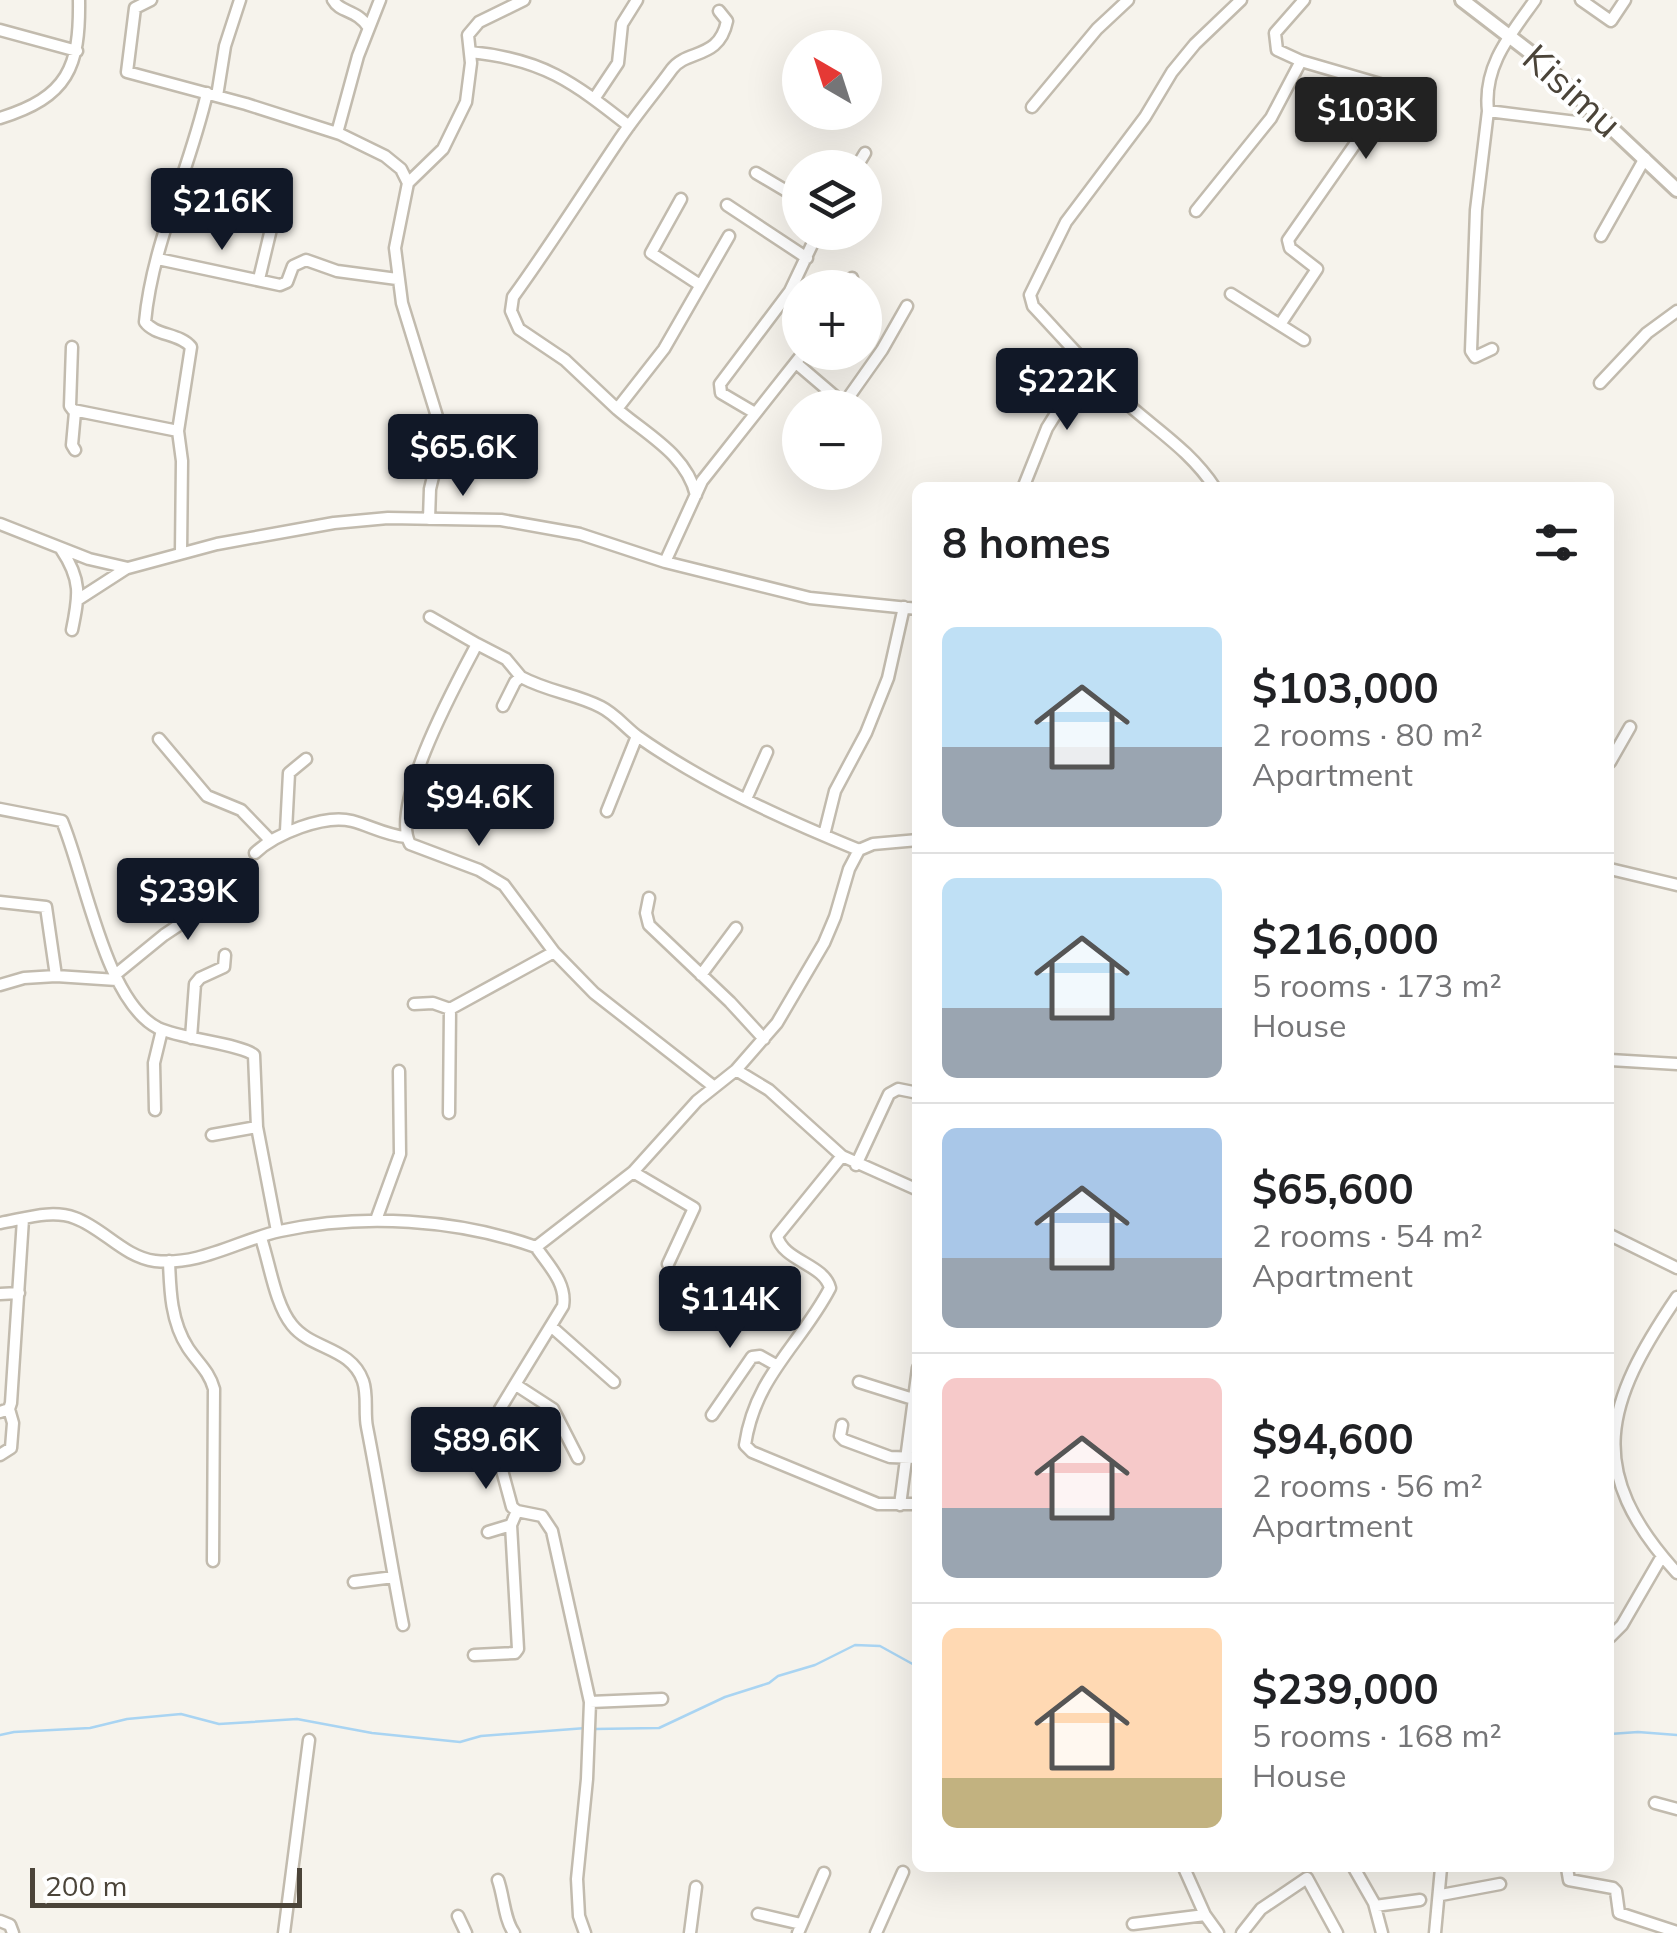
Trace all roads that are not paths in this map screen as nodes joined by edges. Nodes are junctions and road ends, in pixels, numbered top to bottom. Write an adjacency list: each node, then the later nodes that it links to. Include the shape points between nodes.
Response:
1 (79, 0): 19 (street)
2 (151, 0): 22 (street, via 136,8 126,71)
3 (240, 0): 22 (street)
4 (333, 0): 16 (street)
5 (380, 0): 16 (street)
6 (524, 0): 20 (street, via 476,25 468,35)
7 (637, 0): 23 (street, via 622,24 618,63)
8 (1128, 0): 24 (street)
9 (1241, 0): 54 (street, via 1172,72 1066,222 1030,295)
10 (1304, 0): 21 (street, via 1274,42)
11 (1462, 0): 18 (street, Kisimu)
12 (1535, 0): 18 (street)
13 (1581, 0): 14 (street, via 1611,21)
14 (1625, 0)
15 (719, 11): 27 (street, via 727,21 714,45 678,61)
16 (369, 28): 29 (street)
17 (0, 30): 19 (street)
18 (1510, 35): 25 (street, via 1488,78); 28 (street, Kisimu)
19 (78, 50): 26 (street, via 46,97)
20 (470, 52): 23 (street, via 527,61); 32 (street, via 461,118 443,149)
21 (1301, 61): 37 (street, via 1271,118); 50 (street, via 1384,89 1360,137 1288,240 1317,269)
22 (212, 94): 29 (street); 43 (street)
23 (594, 99): 27 (street)
24 (1032, 108)
25 (1488, 111): 28 (street); 53 (street, via 1470,351 1476,357)
26 (0, 118)
27 (629, 126): 60 (street, via 513,297 511,311 520,329)
28 (1612, 127): 30 (street, Kisimu)
29 (337, 133): 32 (street, via 384,156)
30 (1646, 158): 34 (street, Kisimu); 40 (street)
31 (756, 174): 33 (street)
32 (408, 183): 45 (street, via 395,248)
33 (782, 189)
34 (1677, 190)
35 (682, 199): 46 (street, via 651,253)
36 (726, 205): 42 (street)
37 (1196, 211)
38 (263, 222): 44 (street, via 271,234)
39 (729, 236): 46 (street)
40 (1602, 236)
41 (810, 250): 42 (street)
42 (807, 258): 62 (street, via 720,384 721,394)
43 (158, 259): 44 (street); 63 (street, via 145,325 191,347)
44 (259, 279): 45 (street, via 284,284 293,266 306,260)
45 (398, 279): 68 (street, via 439,423)
46 (700, 285): 60 (street, via 664,349)
47 (1231, 294): 50 (street)
48 (907, 306): 59 (street)
49 (1677, 311): 57 (street)
50 (1281, 323): 51 (street)
51 (1304, 340)
52 (72, 347): 61 (street)
53 (1492, 349)
54 (1087, 364): 65 (street, via 1052,418); 66 (street, via 1192,456)
55 (790, 370): 62 (street)
56 (804, 370): 58 (street)
57 (1600, 383)
58 (826, 390)
59 (854, 390)
60 (617, 408): 67 (street, via 682,463)
61 (75, 412): 63 (street); 64 (street)
62 (755, 413): 67 (street)
63 (178, 431): 71 (street)
64 (75, 450)
65 (1025, 482)
66 (1210, 482)
67 (696, 495): 72 (street)
68 (429, 519): 71 (street, via 334,523); 72 (street, via 536,524)
69 (0, 524): 70 (street)
70 (61, 548): 73 (street); 74 (street, via 75,570)
71 (182, 553): 73 (street)
72 (665, 562): 75 (street, via 810,598)
73 (128, 568): 74 (street)
74 (79, 599): 78 (street)
75 (904, 607): 76 (street); 92 (street, via 878,708 835,792)
76 (912, 608)
77 (430, 617): 79 (street)
78 (72, 630)
79 (477, 644): 80 (street, via 506,659); 93 (street, via 412,786)
80 (521, 677): 81 (street); 83 (street, via 600,706)
81 (504, 706)
82 (1630, 727): 86 (street)
83 (637, 736): 88 (street); 90 (street)
84 (159, 740): 94 (street, via 208,796 245,813)
85 (767, 752): 88 (street)
86 (1614, 755)
87 (306, 759): 91 (street, via 289,773)
88 (746, 799): 92 (street)
89 (0, 808): 108 (street, via 62,822)
90 (607, 811)
91 (286, 831): 93 (street, via 343,819); 94 (street)
92 (824, 835): 96 (street)
93 (406, 837): 104 (street, via 417,848 504,885)
94 (269, 839): 97 (street)
95 (912, 841): 96 (street)
96 (859, 850): 114 (street, via 824,943)
97 (255, 852)
98 (1614, 870): 99 (street)
99 (1677, 885)
100 (210, 894): 108 (street, via 208,905)
101 (649, 898): 107 (street, via 649,925)
102 (0, 902): 106 (street, via 46,907)
103 (736, 928): 107 (street)
104 (554, 952): 111 (street); 119 (street)
105 (226, 955): 113 (street, via 224,967 195,984)
106 (56, 976): 108 (street); 109 (street)
107 (701, 976): 114 (street)
108 (116, 977): 112 (street, via 135,1010)
109 (0, 985)
110 (414, 1004): 111 (street)
111 (450, 1009): 122 (street)
112 (162, 1030): 113 (street); 121 (street, via 154,1063)
113 (191, 1038): 123 (street, via 254,1055)
114 (764, 1038): 117 (street)
115 (1614, 1060): 116 (street)
116 (1677, 1064)
117 (736, 1070): 119 (street); 125 (street, via 769,1090)
118 (400, 1071): 130 (street, via 400,1154)
119 (713, 1086): 127 (street)
120 (912, 1091): 126 (street, via 890,1094)
121 (155, 1110)
122 (449, 1113)
123 (257, 1128): 124 (street); 132 (street)
124 (212, 1135)
125 (842, 1156): 126 (street); 145 (street, via 777,1236 780,1246 830,1284)
126 (856, 1165): 128 (street)
127 (633, 1172): 135 (street); 137 (street, via 693,1206)
128 (912, 1188)
129 (23, 1220): 131 (street); 136 (street, via 49,1214 76,1218 133,1254); 139 (street)
130 (376, 1220): 132 (street); 135 (street)
131 (0, 1223)
132 (277, 1231): 133 (street)
133 (262, 1238): 136 (street); 169 (street, via 293,1326 346,1358 363,1380)
134 (1614, 1238): 138 (street)
135 (536, 1247): 142 (street, via 564,1291)
136 (169, 1261): 167 (street, via 179,1330 214,1389)
137 (668, 1264)
138 (1677, 1268)
139 (19, 1293): 140 (street); 143 (street)
140 (0, 1294)
141 (1677, 1297): 154 (street, via 1632,1372)
142 (553, 1328): 146 (street); 148 (street)
143 (14, 1360): 144 (street); 150 (street)
144 (0, 1362)
145 (776, 1365): 151 (street, via 752,1357); 162 (street, via 753,1411 746,1448 867,1500)
146 (614, 1382)
147 (859, 1382): 149 (street)
148 (516, 1384): 155 (street, via 496,1416); 158 (street, via 552,1408)
149 (912, 1399)
150 (5, 1411): 156 (street, via 14,1424 12,1448)
151 (712, 1415)
152 (842, 1425): 159 (street, via 844,1440)
153 (912, 1429): 159 (street)
154 (1614, 1446)
155 (496, 1449): 157 (street); 163 (street)
156 (0, 1455)
157 (458, 1456)
158 (578, 1458)
159 (911, 1459): 162 (street)
160 (1614, 1469): 166 (street)
161 (912, 1504): 162 (street)
162 (900, 1505)
163 (517, 1511): 164 (street); 175 (street, via 542,1516 552,1532)
164 (511, 1525): 165 (street); 173 (street, via 518,1649)
165 (488, 1532)
166 (1662, 1556): 168 (street); 172 (street)
167 (213, 1561)
168 (1677, 1573)
169 (394, 1576): 170 (street); 171 (street)
170 (354, 1582)
171 (402, 1625)
172 (1614, 1633)
173 (474, 1655)
174 (662, 1698): 175 (street)
175 (590, 1702): 203 (street, via 576,1897)
176 (309, 1740): 200 (street)
177 (1654, 1803): 178 (street)
178 (1677, 1810)
179 (903, 1872): 206 (street)
180 (1186, 1872): 193 (street)
181 (1356, 1872): 191 (street)
182 (1442, 1872): 189 (street)
183 (1568, 1872): 198 (street, via 1569,1880 1613,1888 1619,1913)
184 (824, 1873): 197 (street)
185 (1304, 1873): 208 (street); 209 (street)
186 (498, 1880): 202 (street)
187 (1500, 1884): 189 (street)
188 (696, 1887): 205 (street)
189 (1440, 1895): 211 (street)
190 (1420, 1900): 191 (street)
191 (1375, 1906): 210 (street)
192 (758, 1914): 197 (street)
193 (1205, 1914): 196 (street); 207 (street)
194 (458, 1916): 201 (street)
195 (0, 1921): 199 (street)
196 (1132, 1924)
197 (800, 1928)
198 (1677, 1932)
199 (13, 1933)
200 (284, 1933)
201 (466, 1933)
202 (514, 1933)
203 (585, 1933)
204 (682, 1933): 205 (street)
205 (690, 1933)
206 (876, 1933)
207 (1218, 1933)
208 (1242, 1933)
209 (1336, 1933)
210 (1382, 1933)
211 (1435, 1933)

